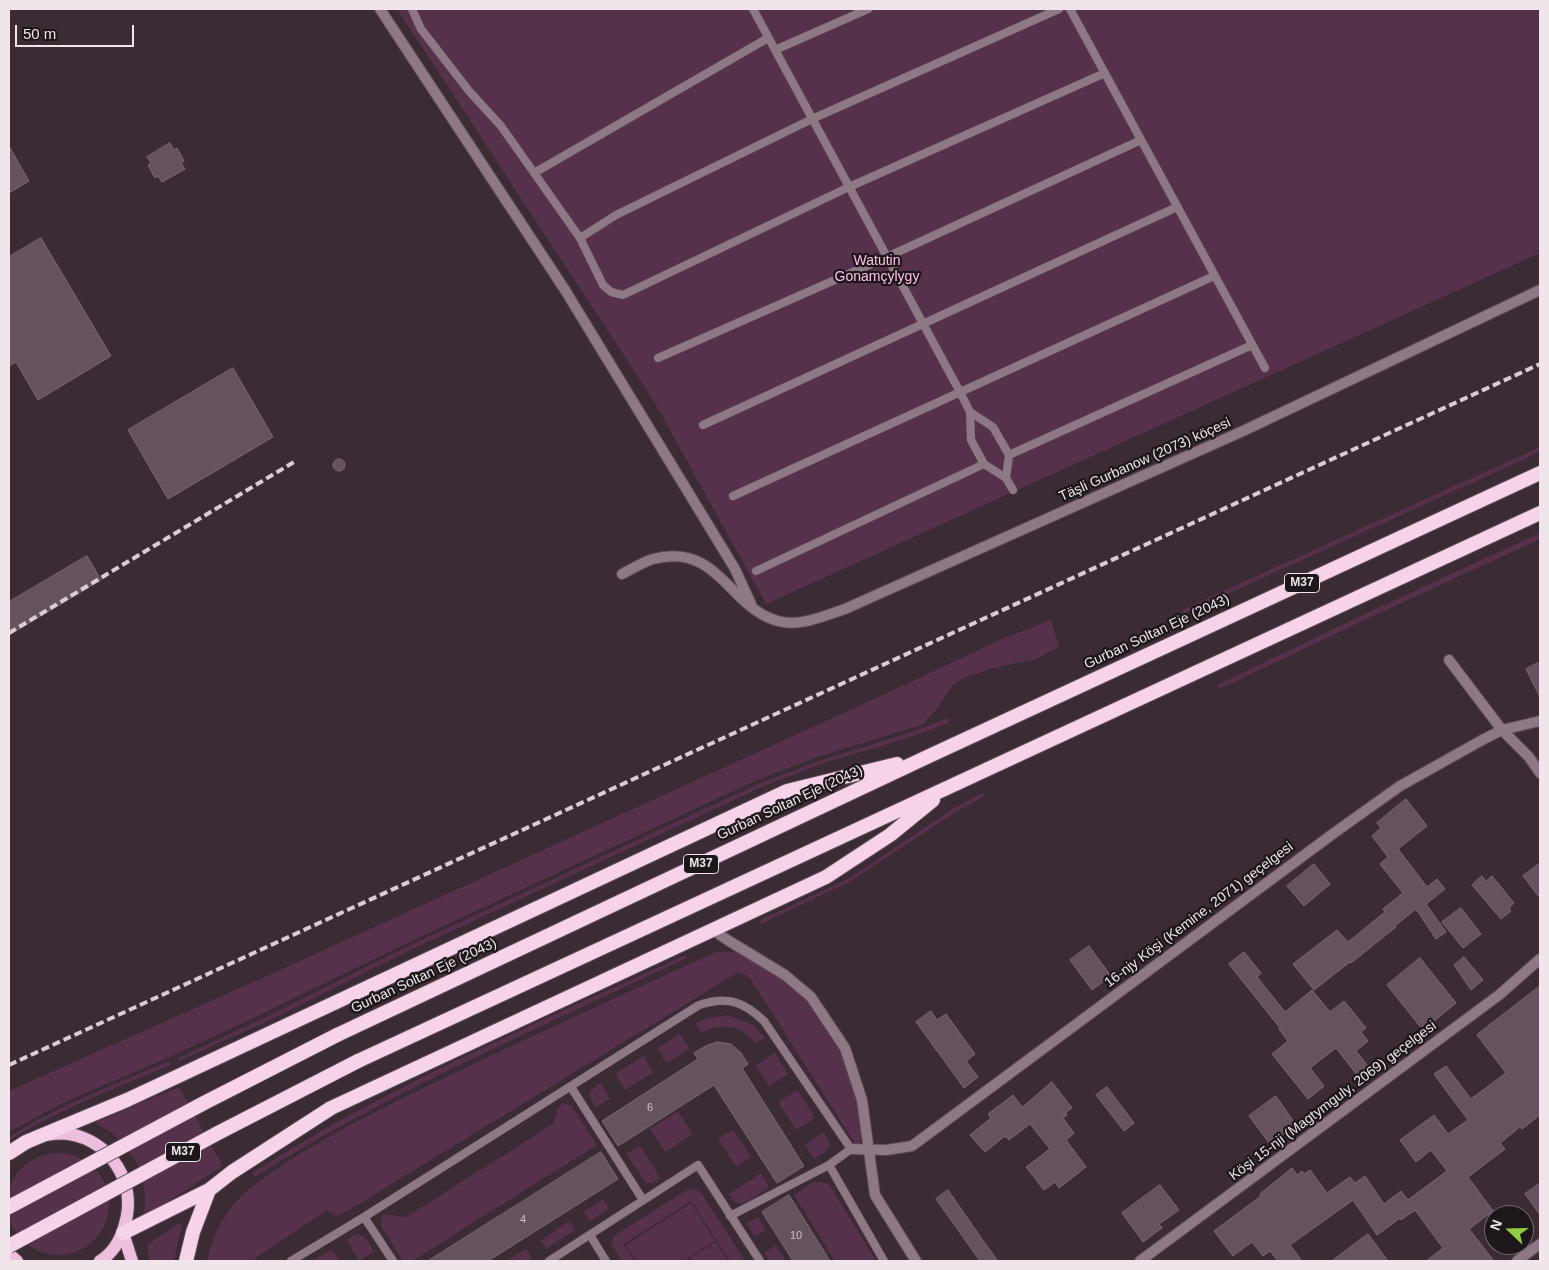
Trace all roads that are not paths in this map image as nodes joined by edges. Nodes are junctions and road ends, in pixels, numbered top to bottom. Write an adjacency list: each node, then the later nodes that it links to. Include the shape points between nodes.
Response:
1 (380, 9): 35 (street, via 565,290 735,570)
2 (412, 9): 12 (lane, via 421,29 501,126)
3 (753, 9): 7 (lane)
4 (868, 9): 8 (lane)
5 (1059, 9): 10 (lane)
6 (1070, 9): 9 (lane)
7 (768, 38): 8 (lane); 12 (lane)
8 (775, 50): 10 (lane)
9 (1105, 73): 11 (lane); 13 (lane)
10 (812, 119): 13 (lane); 15 (lane, via 616,215)
11 (1141, 140): 14 (lane); 16 (lane)
12 (534, 173): 15 (lane)
13 (849, 188): 15 (lane, via 623,295 611,292 603,285); 16 (lane)
14 (1177, 207): 17 (lane); 19 (lane)
15 (580, 238)
16 (887, 256): 19 (lane); 21 (lane)
17 (1214, 276): 20 (lane); 23 (lane)
18 (1540, 290): 35 (street, Täşli Gurbanow (2073) köçesi, via 1243,431 845,609 808,621 790,623 777,621)
19 (923, 324): 23 (lane); 25 (lane)
20 (1252, 345): 22 (lane); 26 (lane)
21 (658, 358)
22 (1265, 368)
23 (960, 392): 24 (lane); 31 (lane)
24 (970, 412): 26 (lane, via 993,427); 27 (lane, via 971,440)
25 (703, 425)
26 (1009, 455): 29 (lane)
27 (984, 464): 29 (lane); 33 (lane)
28 (1540, 473): 39 (highway, Gurban Soltan Eje (2043) / M37)
29 (1006, 478): 30 (lane)
30 (1013, 490)
31 (733, 496)
32 (1540, 513): 41 (highway, M37)
33 (756, 571)
34 (622, 574): 35 (street, Täşli Gurbanow (2073) köçesi, via 652,560 672,556 692,558 710,568)
35 (754, 610)
36 (1449, 660): 38 (street)
37 (1540, 721): 38 (street, 16-njy Köşi (Kemine, 2071) geçelgesi)
38 (1502, 730): 40 (street); 47 (street, 16-njy Köşi (Kemine, 2071) geçelgesi, via 1400,786 1326,838 912,1146)
39 (927, 757): 45 (highway, via 787,791 154,1088); 52 (highway, Gurban Soltan Eje (2043) / M37, bridge, via 337,1035)
40 (1540, 773)
41 (949, 788): 42 (highway, via 890,835 826,878); 58 (highway, M37, bridge, via 358,1061)
42 (713, 930): 47 (street, via 785,975 811,996 845,1048 862,1100); 50 (highway, via 330,1108)
43 (1540, 959): 71 (street, Köşi 15-nji (Magtymguly, 2069) geçelgesi, via 1500,995)
44 (571, 1087): 46 (lane, via 699,1005 716,1000 733,1001 752,1010 764,1021); 51 (lane); 54 (lane)
45 (26, 1142): 48 (highway); 55 (main road, via 46,1134 68,1134 89,1140 107,1152 120,1170 128,1190 129,1212)
46 (851, 1150): 47 (street, 16-njy Köşi (Kemine, 2071) geçelgesi); 49 (lane)
47 (869, 1150): 70 (street, via 875,1195)
48 (9, 1154)
49 (830, 1165): 53 (lane); 69 (lane)
50 (209, 1190): 55 (highway); 63 (highway)
51 (643, 1200): 53 (lane, via 698,1165); 56 (lane)
52 (9, 1208)
53 (730, 1216): 68 (lane)
54 (364, 1217): 64 (lane); 65 (lane)
55 (123, 1233): 61 (main road, via 114,1248); 62 (main road)
56 (590, 1235): 66 (lane); 67 (lane)
57 (1540, 1244): 72 (street)
58 (9, 1246)
59 (9, 1254): 60 (main road)
60 (17, 1261)
61 (100, 1261)
62 (132, 1261)
63 (186, 1261)
64 (291, 1261)
65 (393, 1261)
66 (549, 1261)
67 (606, 1261)
68 (760, 1261)
69 (884, 1261)
70 (916, 1261)
71 (1140, 1261)
72 (1517, 1261)

